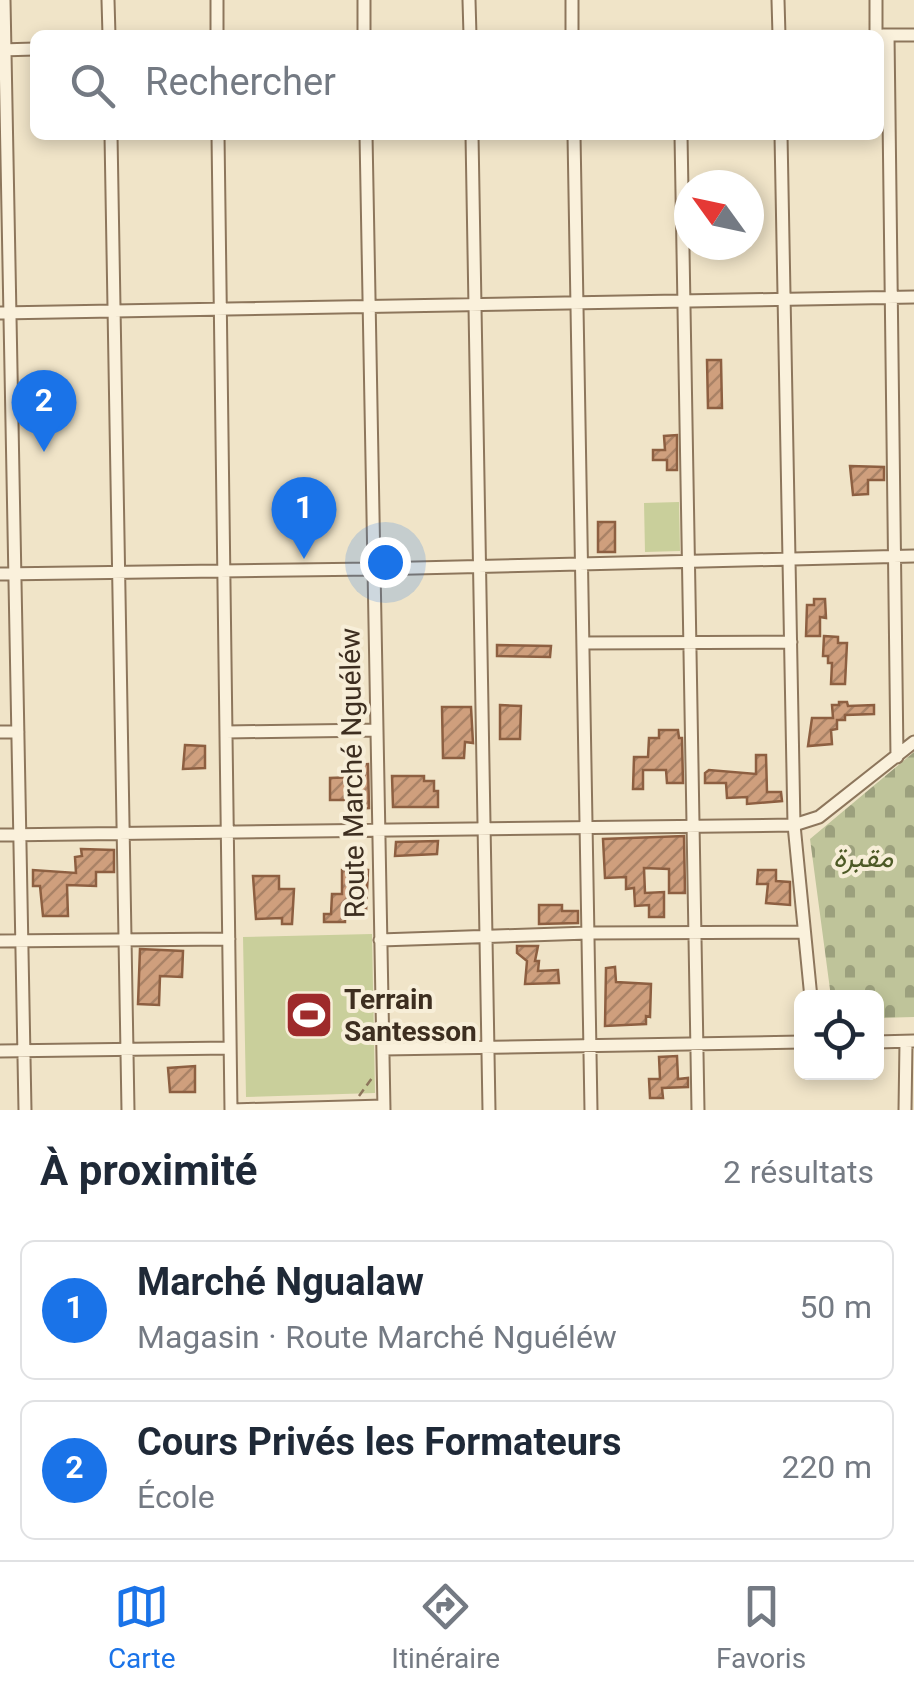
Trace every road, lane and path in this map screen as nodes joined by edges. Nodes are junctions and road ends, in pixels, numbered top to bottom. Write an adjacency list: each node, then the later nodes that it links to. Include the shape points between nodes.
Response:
1 (4, 0): 19 (street)
2 (108, 0): 9 (street)
3 (217, 0): 10 (street)
4 (364, 0): 11 (street)
5 (469, 0): 12 (street)
6 (572, 0): 13 (street)
7 (778, 0): 14 (street)
8 (876, 0): 15 (street)
9 (108, 30)
10 (217, 30)
11 (364, 30)
12 (470, 30)
13 (572, 30)
14 (779, 30)
15 (880, 30)
16 (884, 35): 17 (street)
17 (914, 35)
18 (30, 49): 19 (street)
19 (3, 50): 37 (street)
20 (884, 123): 29 (street)
21 (110, 140): 36 (street)
22 (218, 140): 35 (street)
23 (366, 140): 34 (street, Route Marché Nguéléw)
24 (472, 140): 33 (street)
25 (574, 140): 32 (street)
26 (682, 140): 31 (street)
27 (781, 140): 30 (street)
28 (914, 297): 29 (street)
29 (890, 298): 30 (street); 39 (street)
30 (784, 300): 31 (street); 40 (street)
31 (684, 302): 32 (street); 41 (street)
32 (577, 303): 33 (street); 42 (street)
33 (475, 305): 34 (street); 43 (street)
34 (369, 307): 35 (street); 44 (street, Route Marché Nguéléw)
35 (221, 309): 36 (street); 45 (street)
36 (114, 310): 37 (street); 46 (street)
37 (5, 313): 48 (street)
38 (914, 556): 39 (street)
39 (894, 557): 40 (street); 57 (street)
40 (789, 559): 41 (street); 50 (street)
41 (688, 562): 42 (street); 49 (street)
42 (581, 564): 43 (street); 51 (street)
43 (479, 567): 44 (street); 61 (street)
44 (373, 570): 45 (street); 52 (street, Route Marché Nguéléw)
45 (224, 571): 46 (street); 55 (street)
46 (120, 572): 48 (street); 64 (street)
47 (0, 574): 48 (street)
48 (15, 574): 54 (street)
49 (690, 642): 50 (street); 51 (street); 59 (street)
50 (791, 642): 58 (street)
51 (583, 643): 60 (street)
52 (376, 730): 55 (street); 62 (street, Route Marché Nguéléw)
53 (0, 732): 54 (street)
54 (18, 732): 65 (street)
55 (226, 732): 63 (street)
56 (914, 742): 57 (street)
57 (897, 757): 58 (street, via 819,816)
58 (794, 824): 59 (street); 68 (street)
59 (693, 826): 60 (street); 67 (street)
60 (586, 827): 61 (street); 69 (street)
61 (484, 828): 62 (street); 70 (street)
62 (378, 830): 63 (street); 73 (street, Route Marché Nguéléw)
63 (228, 832): 64 (street); 71 (street)
64 (124, 833): 65 (street); 72 (street)
65 (20, 834): 66 (street); 75 (street)
66 (0, 835)
67 (695, 932): 68 (street); 69 (street); 81 (street)
68 (802, 932): 76 (street)
69 (588, 933): 70 (street); 80 (street)
70 (486, 936): 73 (street); 82 (street)
71 (229, 939): 72 (street); 83 (street)
72 (126, 940): 75 (street); 84 (street)
73 (380, 940): 87 (street, Route Marché Nguéléw)
74 (0, 941): 75 (street)
75 (22, 941): 86 (street)
76 (810, 990)
77 (794, 1042): 81 (street)
78 (884, 1042): 79 (street)
79 (910, 1042): 96 (street)
80 (590, 1044): 81 (street); 82 (street); 94 (street)
81 (697, 1044): 95 (street)
82 (488, 1046): 87 (street); 93 (street)
83 (230, 1048): 84 (street); 92 (street)
84 (128, 1049): 86 (street); 91 (street)
85 (0, 1050): 86 (street)
86 (24, 1050): 90 (street)
87 (383, 1055): 88 (path); 89 (street, Route Marché Nguéléw)
88 (352, 1108): 89 (street); 92 (street)
89 (384, 1108)
90 (26, 1110)
91 (128, 1110)
92 (231, 1110)
93 (488, 1110)
94 (591, 1110)
95 (698, 1110)
96 (905, 1110)

